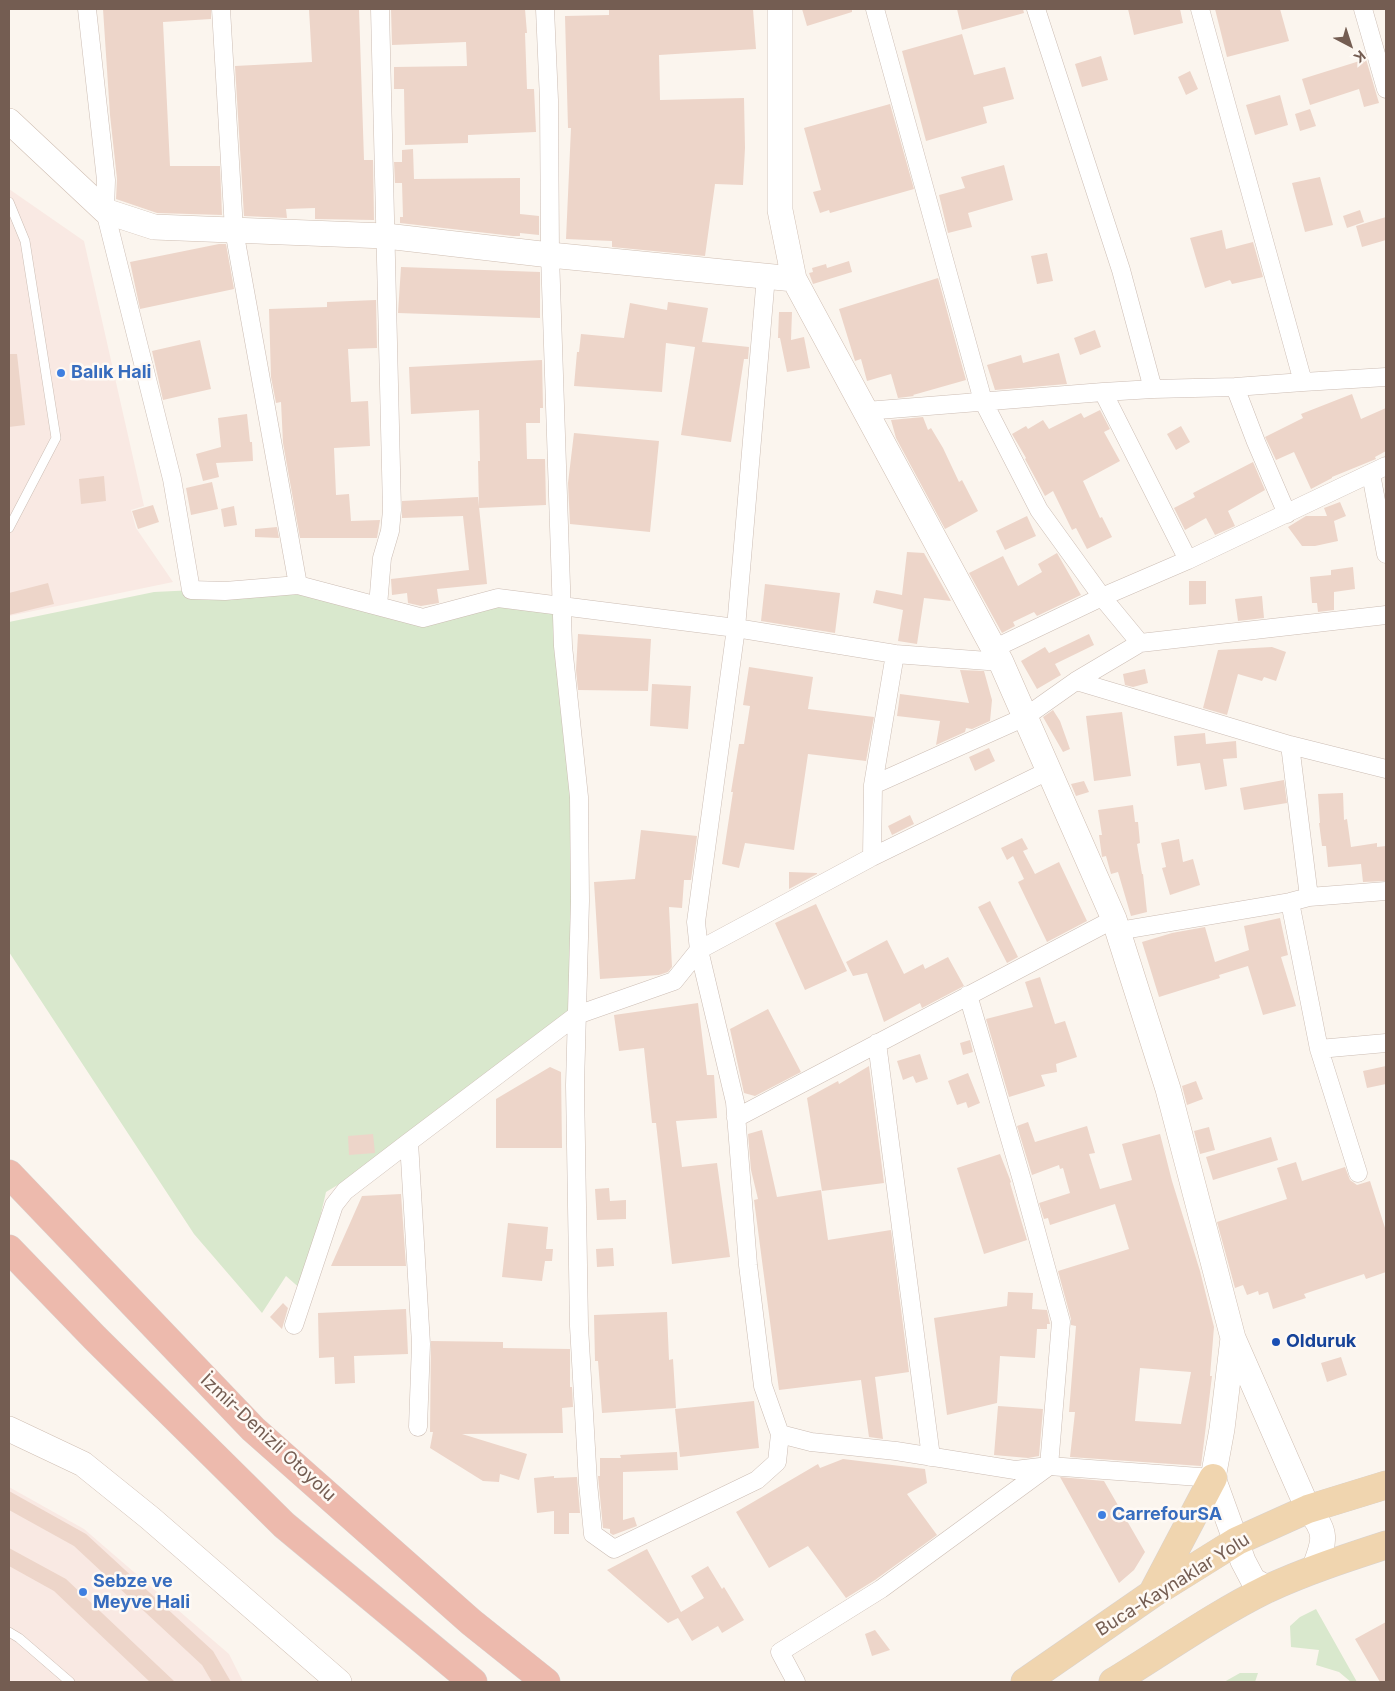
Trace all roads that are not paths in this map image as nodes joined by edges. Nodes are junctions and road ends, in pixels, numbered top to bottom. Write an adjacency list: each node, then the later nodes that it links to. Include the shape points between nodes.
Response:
1 (87, 9): 13 (street, via 106,180)
2 (221, 9): 14 (street)
3 (380, 9): 15 (street)
4 (545, 9): 16 (street)
5 (780, 9): 18 (street, via 780,210)
6 (874, 9): 24 (street)
7 (1036, 9): 22 (street, via 1121,270)
8 (1200, 9): 20 (street)
9 (1364, 9): 10 (street)
10 (1386, 89)
11 (9, 121): 13 (street)
12 (9, 202): 28 (lane, via 26,240 56,438)
13 (105, 211): 14 (street, via 154,226); 31 (street, via 172,479 191,590)
14 (234, 230): 15 (street); 31 (street)
15 (386, 236): 16 (street); 33 (street, via 392,510 390,532 382,558)
16 (550, 255): 17 (street); 34 (street)
17 (766, 276): 18 (street); 36 (street)
18 (794, 279): 25 (street)
19 (1386, 377): 20 (street)
20 (1303, 382): 21 (street)
21 (1235, 387): 22 (street); 27 (street)
22 (1153, 389): 23 (street)
23 (1103, 392): 24 (street); 30 (street)
24 (983, 401): 25 (street); 32 (street, via 1039,510)
25 (866, 411): 39 (street)
26 (1379, 470): 27 (street); 29 (street)
27 (1287, 514): 30 (street)
28 (9, 528)
29 (1386, 554)
30 (1188, 560): 32 (street)
31 (298, 585): 33 (street)
32 (1102, 597): 37 (street); 39 (street)
33 (378, 606): 34 (street, via 423,618 498,598)
34 (561, 606): 36 (street); 53 (street, via 579,797)
35 (1386, 615): 37 (street)
36 (736, 628): 38 (street); 51 (street, via 696,922)
37 (1140, 643): 40 (street)
38 (895, 654): 39 (street); 45 (street)
39 (997, 655): 41 (street)
40 (1076, 680): 41 (street); 42 (street)
41 (1025, 717): 44 (street); 45 (street)
42 (1290, 746): 43 (street); 48 (street)
43 (1386, 768)
44 (1050, 770): 46 (street); 50 (street)
45 (873, 785): 46 (street)
46 (872, 857): 51 (street)
47 (1386, 891): 48 (street)
48 (1309, 897): 49 (street)
49 (1290, 902): 50 (street); 56 (street)
50 (1116, 925): 52 (street); 63 (street, via 1168,1089)
51 (699, 950): 53 (street, via 674,981); 57 (street)
52 (968, 995): 54 (street); 68 (street, via 1061,1322)
53 (577, 1015): 58 (street); 66 (street, via 579,1326 593,1534 614,1549 757,1480 777,1462)
54 (877, 1043): 57 (street); 67 (street)
55 (1386, 1043): 56 (street)
56 (1319, 1049): 59 (street)
57 (736, 1118): 66 (street, via 748,1265 763,1386)
58 (409, 1142): 62 (street, via 345,1191 334,1205); 64 (street, via 421,1344)
59 (1358, 1173)
60 (9, 1174): 81 (highway, İzmir-Denizli Otoyolu, via 253,1428 471,1622)
61 (9, 1249): 80 (highway, via 284,1525)
62 (294, 1325)
63 (1233, 1338): 69 (street); 71 (street)
64 (418, 1427)
65 (9, 1428): 79 (street, via 83,1464)
66 (780, 1434): 67 (street, via 810,1442)
67 (931, 1457): 68 (street, via 1015,1470)
68 (1050, 1466): 69 (street); 82 (street, via 881,1588 780,1652)
69 (1213, 1478): 72 (street); 76 (main road)
70 (1386, 1485): 71 (main road, Buca-Kaynaklar Yolu)
71 (1308, 1509): 72 (main road, Buca-Kaynaklar Yolu); 74 (street, via 1320,1523 1323,1536)
72 (1237, 1541): 75 (street, via 1253,1580); 76 (main road, Buca-Kaynaklar Yolu)
73 (1386, 1545): 74 (main road)
74 (1314, 1569): 75 (main road)
75 (1268, 1589): 84 (main road)
76 (1152, 1594): 83 (main road, Buca-Kaynaklar Yolu)
77 (9, 1632): 78 (lane)
78 (70, 1682)
79 (339, 1682)
80 (473, 1682)
81 (546, 1682)
82 (796, 1682)
83 (1025, 1682)
84 (1113, 1682)

